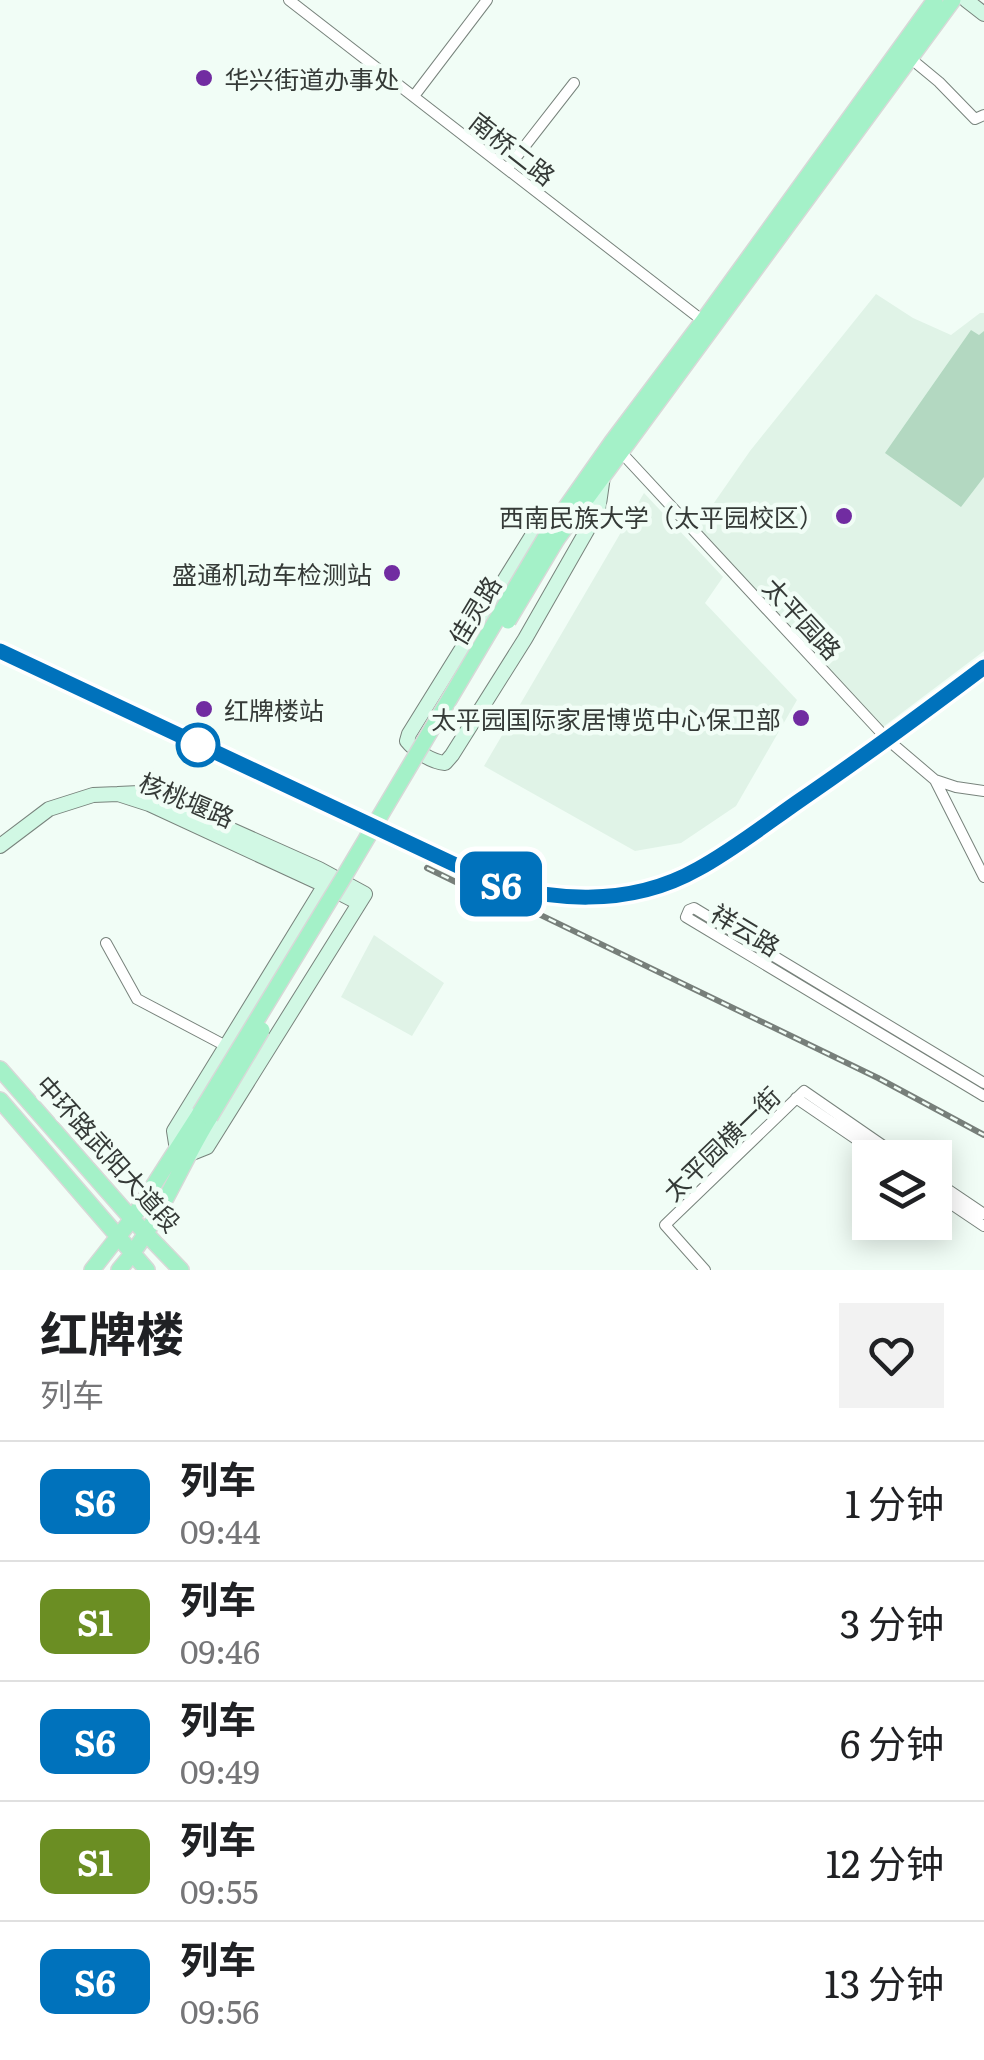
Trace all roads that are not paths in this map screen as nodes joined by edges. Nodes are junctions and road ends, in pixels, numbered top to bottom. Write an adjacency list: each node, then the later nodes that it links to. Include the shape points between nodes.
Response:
1 (289, 0): 9 (street, 南桥二路)
2 (487, 0): 9 (street)
3 (935, 0): 12 (main road, 佳灵路)
4 (953, 0): 7 (main road, 佳灵路)
5 (966, 0): 6 (street)
6 (984, 14)
7 (910, 58): 10 (street, via 976,120); 12 (main road, 佳灵路)
8 (574, 82): 11 (street)
9 (414, 96): 11 (street, 南桥二路)
10 (984, 114)
11 (507, 169): 12 (street, 南桥二路)
12 (707, 324): 13 (main road, 佳灵路)
13 (616, 446): 14 (main road, 佳灵路); 15 (main road, 佳灵路); 17 (street, 太平园路, via 888,740)
14 (603, 474): 15 (street, via 598,511 525,639 452,755 438,762 411,746 408,734 536,532); 16 (main road, 佳灵路)
15 (558, 517): 16 (main road, 佳灵路)
16 (553, 536): 31 (main road, 佳灵路, bridge)
17 (934, 780): 18 (street, 太平园路); 20 (street)
18 (984, 791)
19 (0, 846): 21 (street, 核桃堰路, via 49,809 118,794)
20 (984, 877)
21 (328, 880): 23 (street); 31 (street, via 365,894 207,1147)
22 (106, 943): 23 (street, via 137,999)
23 (226, 1046): 31 (street, via 174,1131)
24 (0, 1069): 35 (main road, 中环路武阳大道段)
25 (984, 1084): 27 (street, 祥云路, via 689,910 686,916)
26 (800, 1094): 29 (street); 30 (street); 44 (street, 太平园横一街, via 665,1225)
27 (984, 1096)
28 (0, 1100): 38 (main road, 中环路武阳大道段)
29 (860, 1140)
30 (873, 1140)
31 (182, 1153): 35 (main road, 佳灵路); 37 (main road, 佳灵路)
32 (952, 1192): 34 (street)
33 (952, 1204): 36 (street)
34 (984, 1214)
35 (132, 1219): 37 (main road, 中环路武阳大道段); 38 (main road, 佳灵路)
36 (984, 1226)
37 (147, 1234): 39 (main road, 佳灵路); 43 (main road, 中环路武阳大道段)
38 (119, 1238): 39 (main road, 中环路武阳大道段); 40 (main road, 佳灵路)
39 (132, 1254): 41 (main road, 佳灵路); 42 (main road, 中环路武阳大道段)
40 (92, 1270)
41 (120, 1270)
42 (147, 1270)
43 (181, 1270)
44 (705, 1270)

